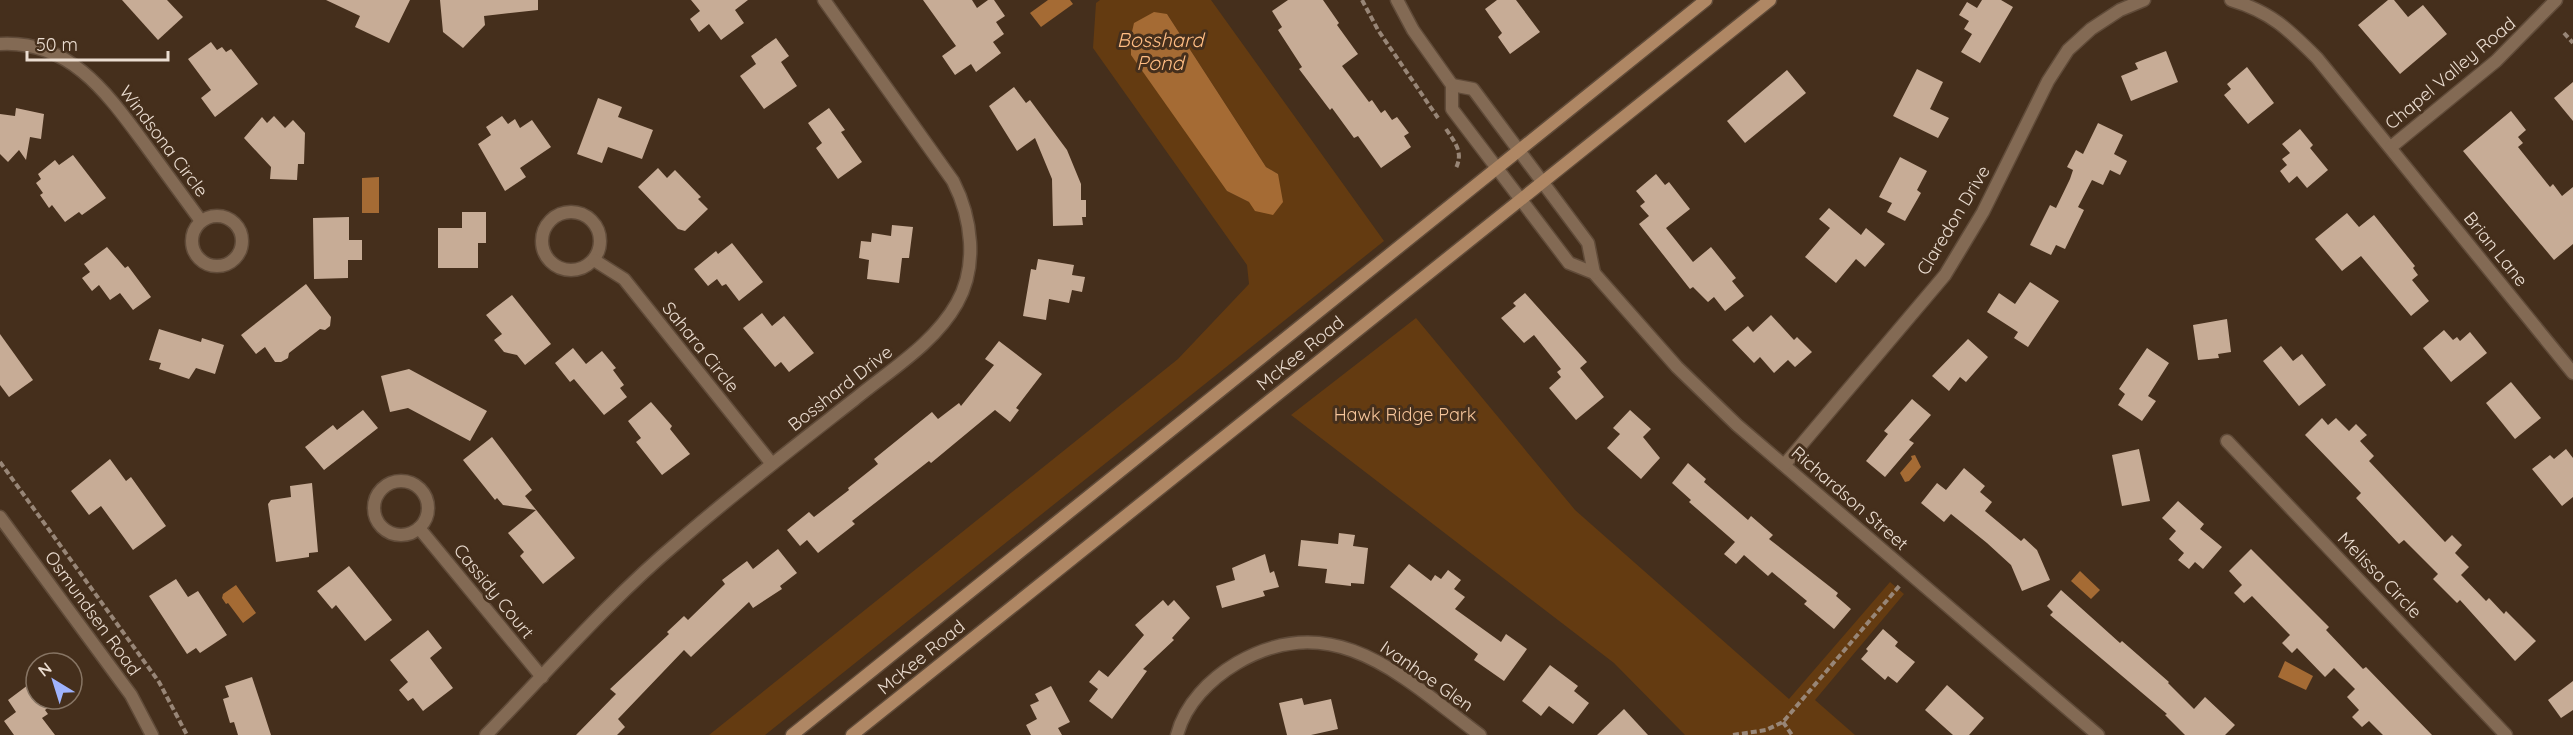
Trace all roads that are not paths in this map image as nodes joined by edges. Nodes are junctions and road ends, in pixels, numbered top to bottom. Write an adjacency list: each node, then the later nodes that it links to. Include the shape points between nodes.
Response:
1 (824, 0): 20 (street, Bosshard Drive, via 953,181 967,217 968,268 957,303 927,341)
2 (1397, 0): 9 (street)
3 (1706, 0): 11 (main road, McKee Road)
4 (1770, 0): 13 (main road, McKee Road)
5 (2144, 0): 21 (street, Claredon Drive, via 2120,10 2067,50 1983,212 1945,275)
6 (2231, 0): 10 (street, via 2258,8 2287,28)
7 (2556, 0): 10 (street, Chapel Valley Road, via 2496,61)
8 (0, 44): 15 (street, Windsona Circle, via 56,53 90,76 112,99)
9 (1452, 85): 11 (street, via 1473,89); 12 (street, Richardson Street, via 1452,109)
10 (2391, 147): 18 (street, Brian Lane)
11 (1520, 150): 12 (main road, McKee Road); 13 (street)
12 (1497, 168): 14 (street, Richardson Street); 27 (main road, McKee Road)
13 (1544, 182): 14 (main road, McKee Road); 17 (street, via 1588,243)
14 (1521, 200): 17 (street, Richardson Street, via 1569,263); 28 (main road, McKee Road)
15 (201, 221): 15 (street, Windsona Circle, via 191,243 198,258 220,266 235,259 243,243 233,221 217,215)
16 (594, 260): 16 (street, via 601,241 599,231 587,216 567,211 549,220 541,237 545,256 551,263 568,271); 20 (street, Sahara Circle, via 624,279)
17 (1594, 273): 21 (street, Richardson Street, via 1677,367 1737,425)
18 (2573, 373)
19 (2228, 441): 32 (street, Melissa Circle)
20 (772, 464): 24 (street, Bosshard Drive, via 651,566)
21 (1785, 464): 31 (street, Richardson Street)
22 (0, 517): 25 (street, Osmundsen Road, via 131,694)
23 (419, 528): 23 (street, via 425,521 428,503 419,487 402,481 385,486 375,501 380,525 395,534 412,533); 24 (street, Cassidy Court)
24 (542, 677): 26 (street, Bosshard Drive)
25 (152, 735)
26 (486, 735)
27 (792, 735)
28 (852, 735)
29 (1177, 735): 30 (street, Ivanhoe Glen, via 1204,687 1225,670 1270,649 1311,643 1348,648 1390,667)
30 (1480, 735)
31 (2098, 735)
32 (2506, 735)

